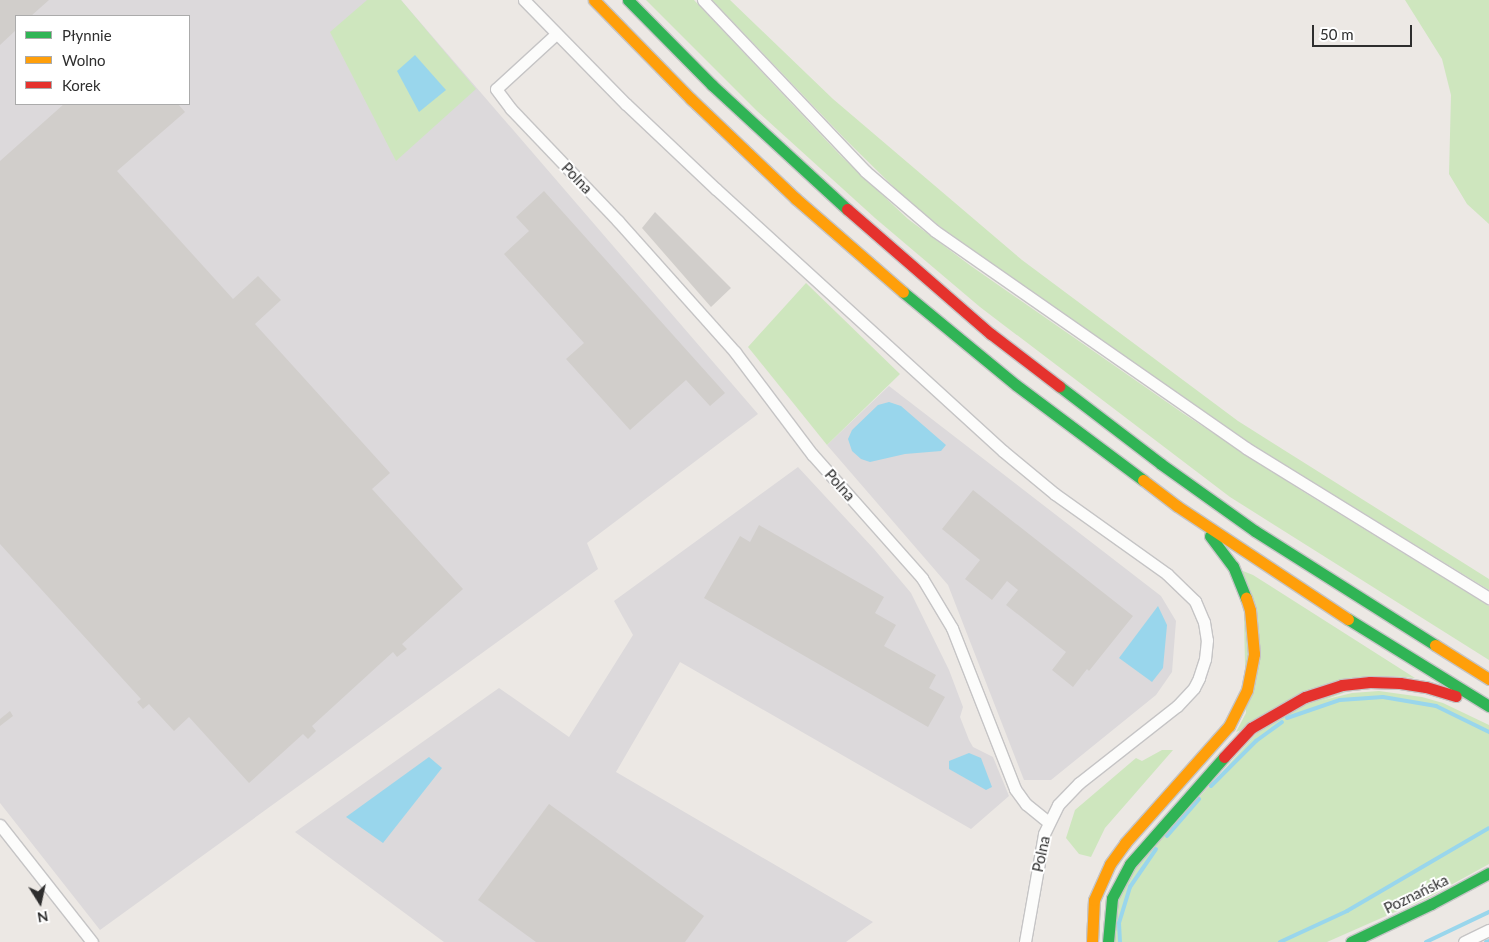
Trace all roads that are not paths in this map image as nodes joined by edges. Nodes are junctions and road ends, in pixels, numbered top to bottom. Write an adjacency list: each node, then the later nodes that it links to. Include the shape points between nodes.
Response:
1 (524, 0): 5 (street)
2 (594, 0): 6 (main road, via 743,149 894,285 1060,419)
3 (628, 0): 8 (main road, via 712,86 816,184 991,334 1106,423 1255,531)
4 (703, 0): 7 (street, via 866,171 935,231 1246,448)
5 (556, 34): 10 (street, Polna, via 496,90 735,352 812,454 922,578 952,628 1015,789 1026,804); 10 (street, via 716,189 1003,451 1056,494 1168,574 1195,602 1204,622 1207,640 1206,660 1194,688 1177,706 1071,790)
6 (1177, 506): 9 (main road, via 1312,597); 17 (main road, via 1218,544 1240,580 1254,625 1250,679 1229,726 1110,864 1094,900)
7 (1489, 598)
8 (1489, 679)
9 (1489, 708): 18 (main road, via 1426,687 1400,682 1370,682 1317,692 1273,713 1242,736 1130,864 1112,898)
10 (1048, 822): 16 (street, Polna, via 1040,850)
11 (0, 825): 15 (street)
12 (1489, 873): 14 (main road, Poznańska)
13 (1489, 930): 19 (street)
14 (1352, 941)
15 (92, 942)
16 (1025, 942)
17 (1092, 942)
18 (1108, 942)
19 (1464, 942)

